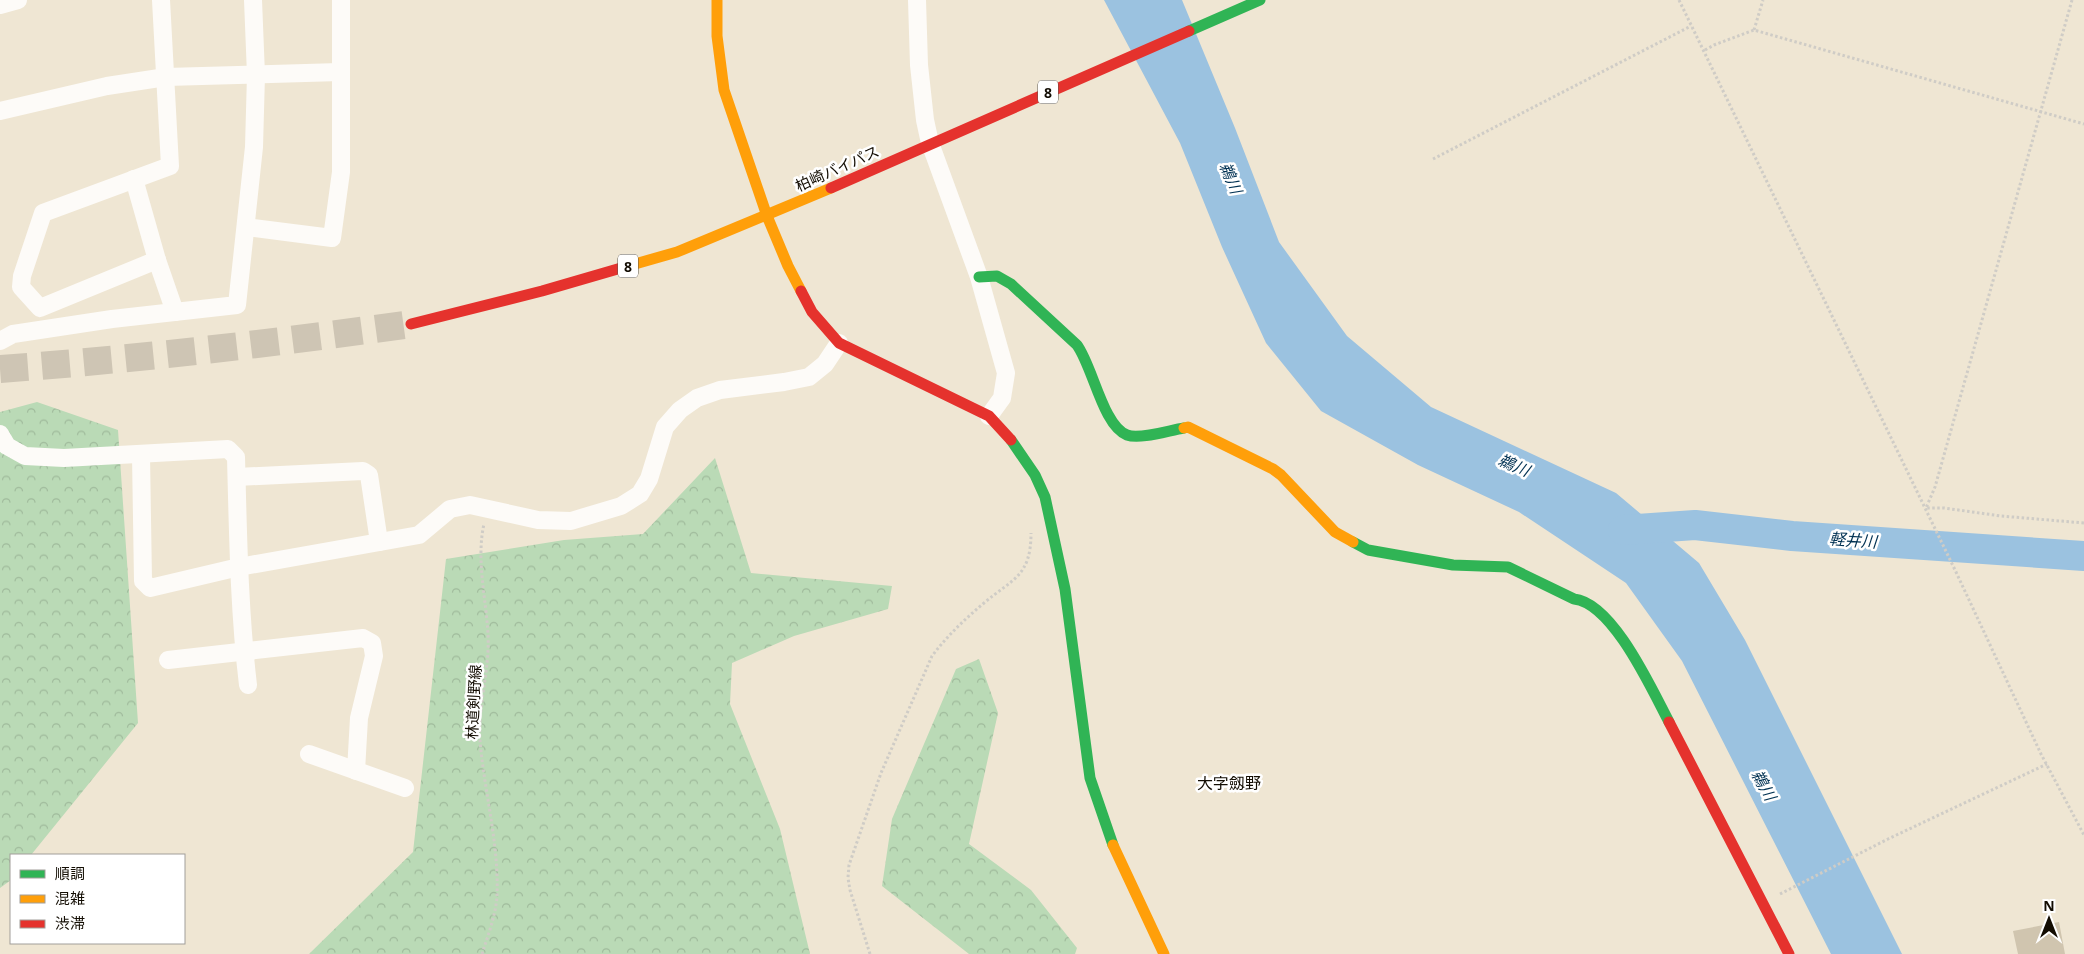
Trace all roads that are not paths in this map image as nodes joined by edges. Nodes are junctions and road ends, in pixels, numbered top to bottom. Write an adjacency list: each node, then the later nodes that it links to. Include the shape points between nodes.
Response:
1 (18, 0): 8 (street)
2 (161, 0): 11 (street)
3 (253, 0): 10 (street)
4 (341, 0): 9 (street)
5 (717, 0): 14 (main road, via 717,36 724,90)
6 (917, 0): 17 (street, via 919,65 930,143)
7 (1260, 0): 14 (main road, 柏崎バイパス / 8)
8 (0, 5)
9 (340, 72): 10 (street); 15 (street, via 341,172 332,238)
10 (256, 75): 11 (street); 15 (street, via 254,147)
11 (166, 77): 12 (street, via 108,86); 13 (street, via 170,166)
12 (0, 111)
13 (134, 180): 16 (street); 16 (street, via 43,213 21,287 40,308)
14 (766, 216): 19 (main road, 柏崎バイパス / 8, via 677,252); 21 (main road, via 812,312)
15 (246, 227): 18 (street, via 237,305)
16 (157, 260): 18 (street)
17 (979, 277): 22 (street, via 1006,373 1002,398); 35 (main road, via 997,276 1011,284 1077,345 1085,356 1108,418 1126,435 1140,436 1188,427 1273,469 1335,532 1368,550 1453,565 1508,567 1594,607 1617,631 1644,675)
18 (175, 312): 20 (street, via 13,334)
19 (411, 324)
20 (0, 341)
21 (839, 343): 22 (main road); 26 (street, via 824,364 809,377 720,390 698,398 680,410 665,427 649,479 640,494 621,506 571,521 538,520 470,505 450,509 419,535)
22 (989, 416): 34 (main road, via 1009,437 1035,475 1044,497 1065,589 1094,796)
23 (0, 434): 24 (street, via 7,446 25,456)
24 (141, 455): 25 (street, via 228,449 236,457); 27 (street, via 143,581 150,588)
25 (237, 477): 26 (street, via 363,470 370,475); 27 (street)
26 (379, 542): 27 (street)
27 (240, 567): 28 (street)
28 (244, 651): 29 (street); 30 (street); 32 (street, via 363,638 372,643 374,656 359,718)
29 (168, 660)
30 (248, 685)
31 (309, 754): 32 (street)
32 (356, 771): 33 (street)
33 (405, 788)
34 (1164, 954)
35 (1789, 954)

